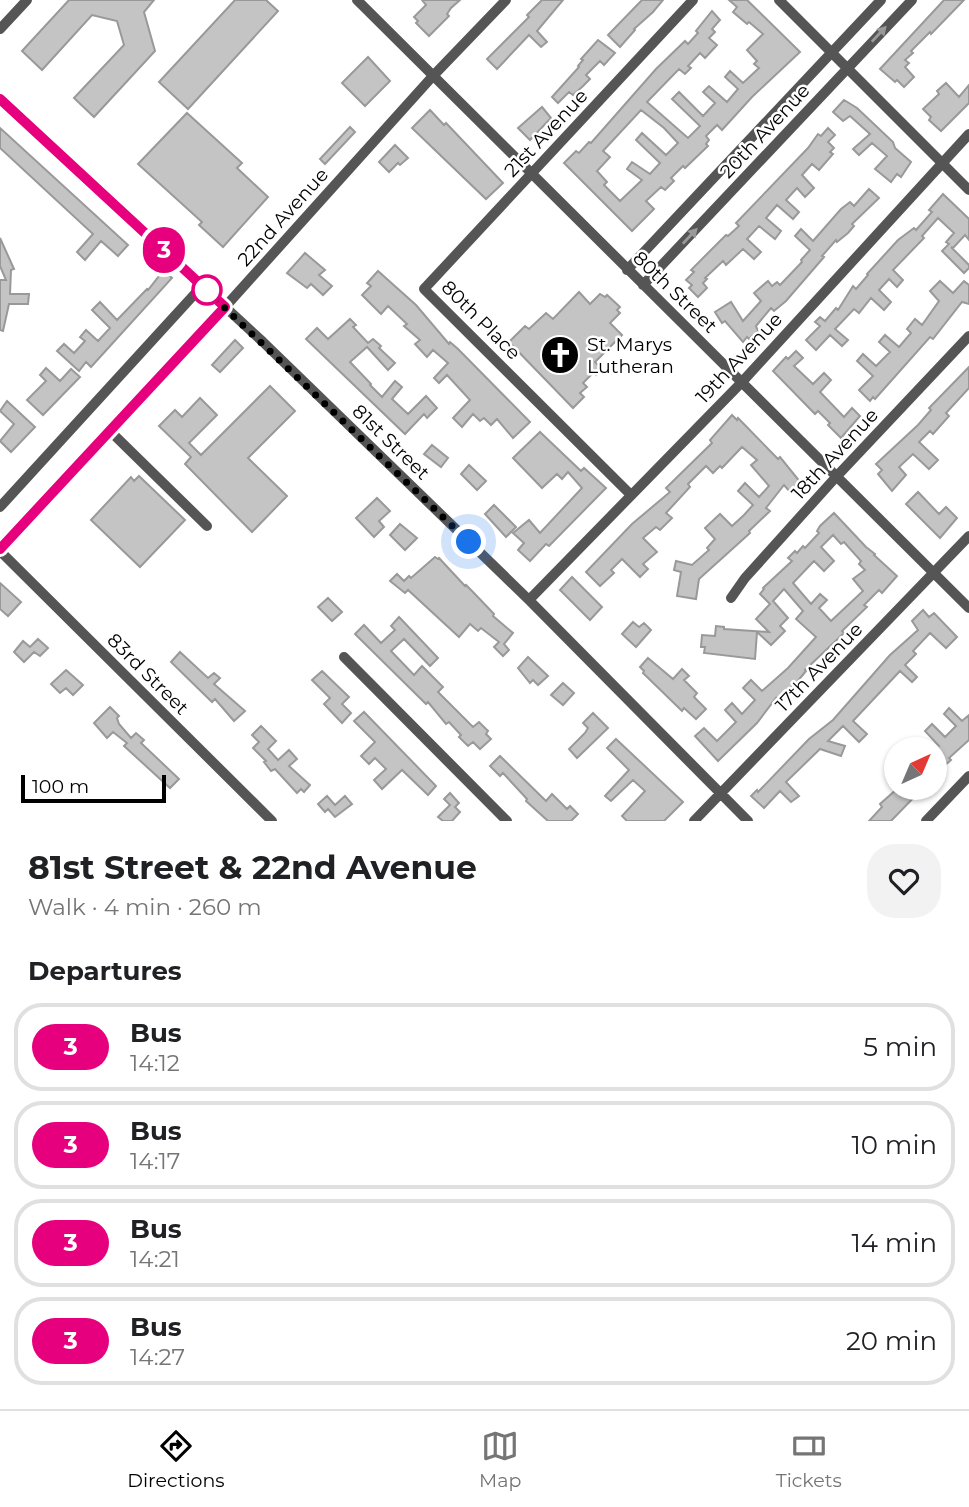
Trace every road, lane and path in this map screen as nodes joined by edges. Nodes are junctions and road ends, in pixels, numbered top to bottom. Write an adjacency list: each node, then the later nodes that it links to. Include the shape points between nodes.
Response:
1 (27, 0): 8 (street)
2 (357, 0): 11 (street, 80th Street)
3 (506, 0): 11 (street, 22nd Avenue)
4 (693, 0): 15 (street, 21st Avenue)
5 (779, 0): 9 (street)
6 (881, 0): 9 (street, 20th Avenue)
7 (912, 0): 10 (street, 20th Avenue, one-way to 7)
8 (0, 29)
9 (832, 52): 10 (street); 17 (street, 20th Avenue)
10 (848, 68): 14 (street); 18 (street, 20th Avenue, one-way to 10)
11 (432, 77): 15 (street, 80th Street); 21 (street, 22nd Avenue)
12 (0, 99): 19 (street, 81st Street)
13 (969, 134): 14 (street, 19th Avenue)
14 (942, 163): 16 (street); 23 (street, 19th Avenue)
15 (533, 174): 17 (street, 80th Street); 20 (street, 21st Avenue)
16 (969, 190)
17 (627, 270): 18 (street, 80th Street)
18 (643, 285): 23 (street, 80th Street)
19 (202, 286): 21 (street, 81st Street); 27 (street)
20 (424, 289): 26 (street, 80th Place)
21 (225, 307): 24 (street, 22nd Avenue); 33 (street, 81st Street)
22 (969, 336): 25 (street, 18th Avenue)
23 (742, 382): 25 (street, 80th Street); 26 (street, 19th Avenue)
24 (110, 431): 28 (street); 30 (street, 22nd Avenue)
25 (836, 477): 31 (street, 80th Street); 32 (street, 18th Avenue)
26 (631, 495): 33 (street, 19th Avenue)
27 (0, 507)
28 (207, 526)
29 (969, 536): 31 (street, 17th Avenue)
30 (0, 550): 38 (street, 83rd Street)
31 (934, 573): 34 (street, 80th Street); 37 (street, 17th Avenue)
32 (731, 598)
33 (529, 600): 37 (street, 81st Street)
34 (969, 608)
35 (344, 657): 39 (street)
36 (969, 776): 42 (street)
37 (721, 794): 40 (street, 17th Avenue); 41 (street, 81st Street)
38 (272, 821)
39 (507, 821)
40 (694, 821)
41 (748, 821)
42 (926, 821)

